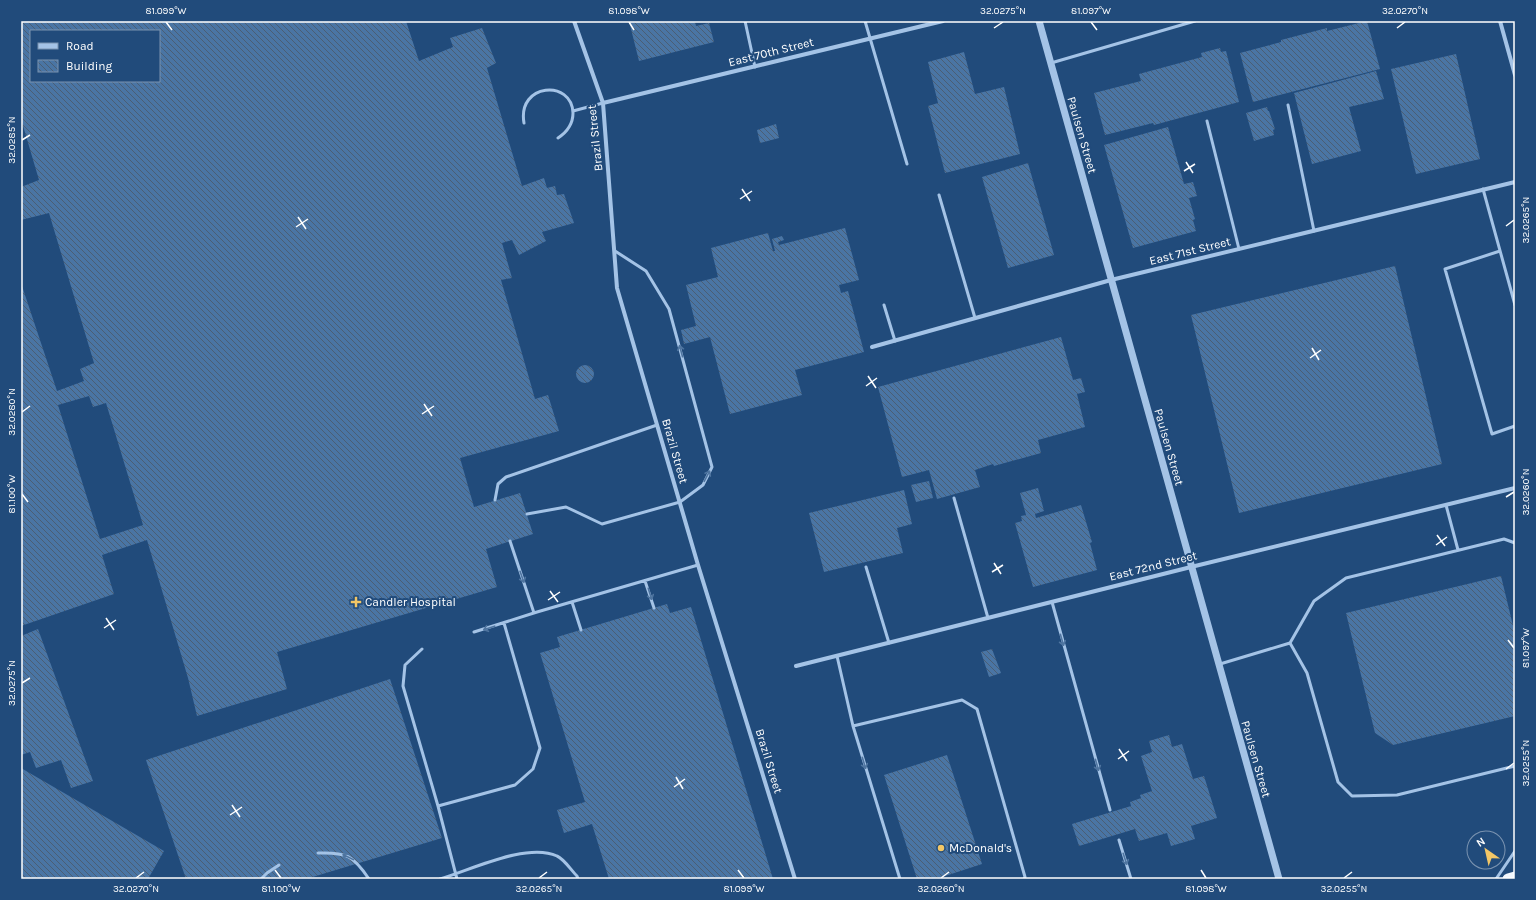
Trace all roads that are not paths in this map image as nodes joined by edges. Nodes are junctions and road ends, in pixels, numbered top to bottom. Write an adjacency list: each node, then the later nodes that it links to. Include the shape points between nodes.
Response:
1 (574, 21): 12 (street, Brazil Street)
2 (745, 21): 10 (lane)
3 (865, 21): 8 (lane)
4 (943, 21): 8 (street, East 70th Street)
5 (1039, 21): 9 (street, Paulsen Street)
6 (1195, 21): 9 (lane)
7 (1500, 21): 11 (street)
8 (871, 38): 10 (street, East 70th Street); 18 (lane)
9 (1051, 63): 26 (street, Paulsen Street)
10 (755, 67): 12 (street, East 70th Street)
11 (1515, 76)
12 (603, 104): 14 (lane); 24 (street, Brazil Street)
13 (1288, 105): 22 (lane)
14 (573, 111): 16 (lane, via 565,96 558,92 542,90 528,99 524,106); 17 (lane, via 570,127)
15 (1206, 121): 23 (lane)
16 (524, 123)
17 (558, 138)
18 (907, 164)
19 (1515, 182): 20 (street, East 71st Street)
20 (1483, 190): 22 (street, East 71st Street); 25 (lane)
21 (939, 195): 29 (lane)
22 (1314, 231): 23 (street, East 71st Street)
23 (1239, 249): 26 (street, East 71st Street)
24 (615, 251): 32 (street, Brazil Street, via 618,288); 37 (lane, one-way to 24, via 703,484 712,467 669,309 646,271)
25 (1500, 251): 28 (lane); 33 (lane, via 1445,269 1492,434)
26 (1111, 280): 29 (street, East 71st Street); 45 (street, Paulsen Street)
27 (884, 305): 30 (lane)
28 (1515, 305)
29 (975, 318): 30 (street, East 71st Street)
30 (895, 341): 31 (street, East 71st Street)
31 (872, 347)
32 (657, 424): 36 (lane, via 506,477 498,484); 37 (street, Brazil Street)
33 (1515, 426)
34 (1515, 488): 38 (street, East 72nd Street)
35 (954, 498): 51 (lane)
36 (496, 500)
37 (680, 502): 39 (lane, via 602,524 566,507); 43 (street, Brazil Street)
38 (1446, 505): 42 (lane); 45 (street, East 72nd Street)
39 (527, 514)
40 (510, 541): 50 (lane, one-way to 50)
41 (1515, 543): 42 (lane, via 1504,539)
42 (1458, 550): 56 (lane, via 1346,578 1314,601)
43 (698, 566): 46 (lane); 76 (street, Brazil Street)
44 (866, 567): 55 (lane)
45 (1191, 567): 48 (street, East 72nd Street); 59 (street, Paulsen Street)
46 (645, 581): 47 (lane); 49 (lane, one-way to 49)
47 (572, 602): 50 (lane); 53 (lane)
48 (1052, 602): 51 (street, East 72nd Street); 64 (lane, one-way to 64)
49 (654, 608)
50 (534, 613): 52 (lane)
51 (988, 618): 55 (street, East 72nd Street)
52 (504, 623): 54 (lane, one-way to 54); 63 (lane, via 540,748 533,769 515,785)
53 (581, 630)
54 (474, 632)
55 (889, 643): 58 (street, East 72nd Street)
56 (1290, 643): 59 (lane); 62 (lane, via 1307,673 1338,782 1352,796 1396,795)
57 (422, 649): 63 (lane, via 405,665 403,686)
58 (837, 656): 60 (street, East 72nd Street); 61 (lane)
59 (1218, 665): 80 (street, Paulsen Street)
60 (796, 666)
61 (853, 726): 77 (lane, one-way to 77); 78 (lane, via 962,700 977,710)
62 (1515, 766)
63 (438, 806): 69 (lane)
64 (1110, 810)
65 (1119, 840): 79 (lane, one-way to 79)
66 (1515, 851): 81 (lane)
67 (318, 853): 72 (lane, one-way to 67, via 350,857 334,852)
68 (279, 865): 71 (lane)
69 (456, 874): 73 (lane); 74 (lane); 75 (lane, via 510,855 542,852 558,856)
70 (1515, 877): 82 (highway)
71 (261, 879)
72 (369, 879)
73 (440, 879)
74 (457, 879)
75 (578, 879)
76 (795, 879)
77 (900, 879)
78 (1024, 879)
79 (1131, 879)
80 (1279, 879)
81 (1496, 879)
82 (1508, 879)

